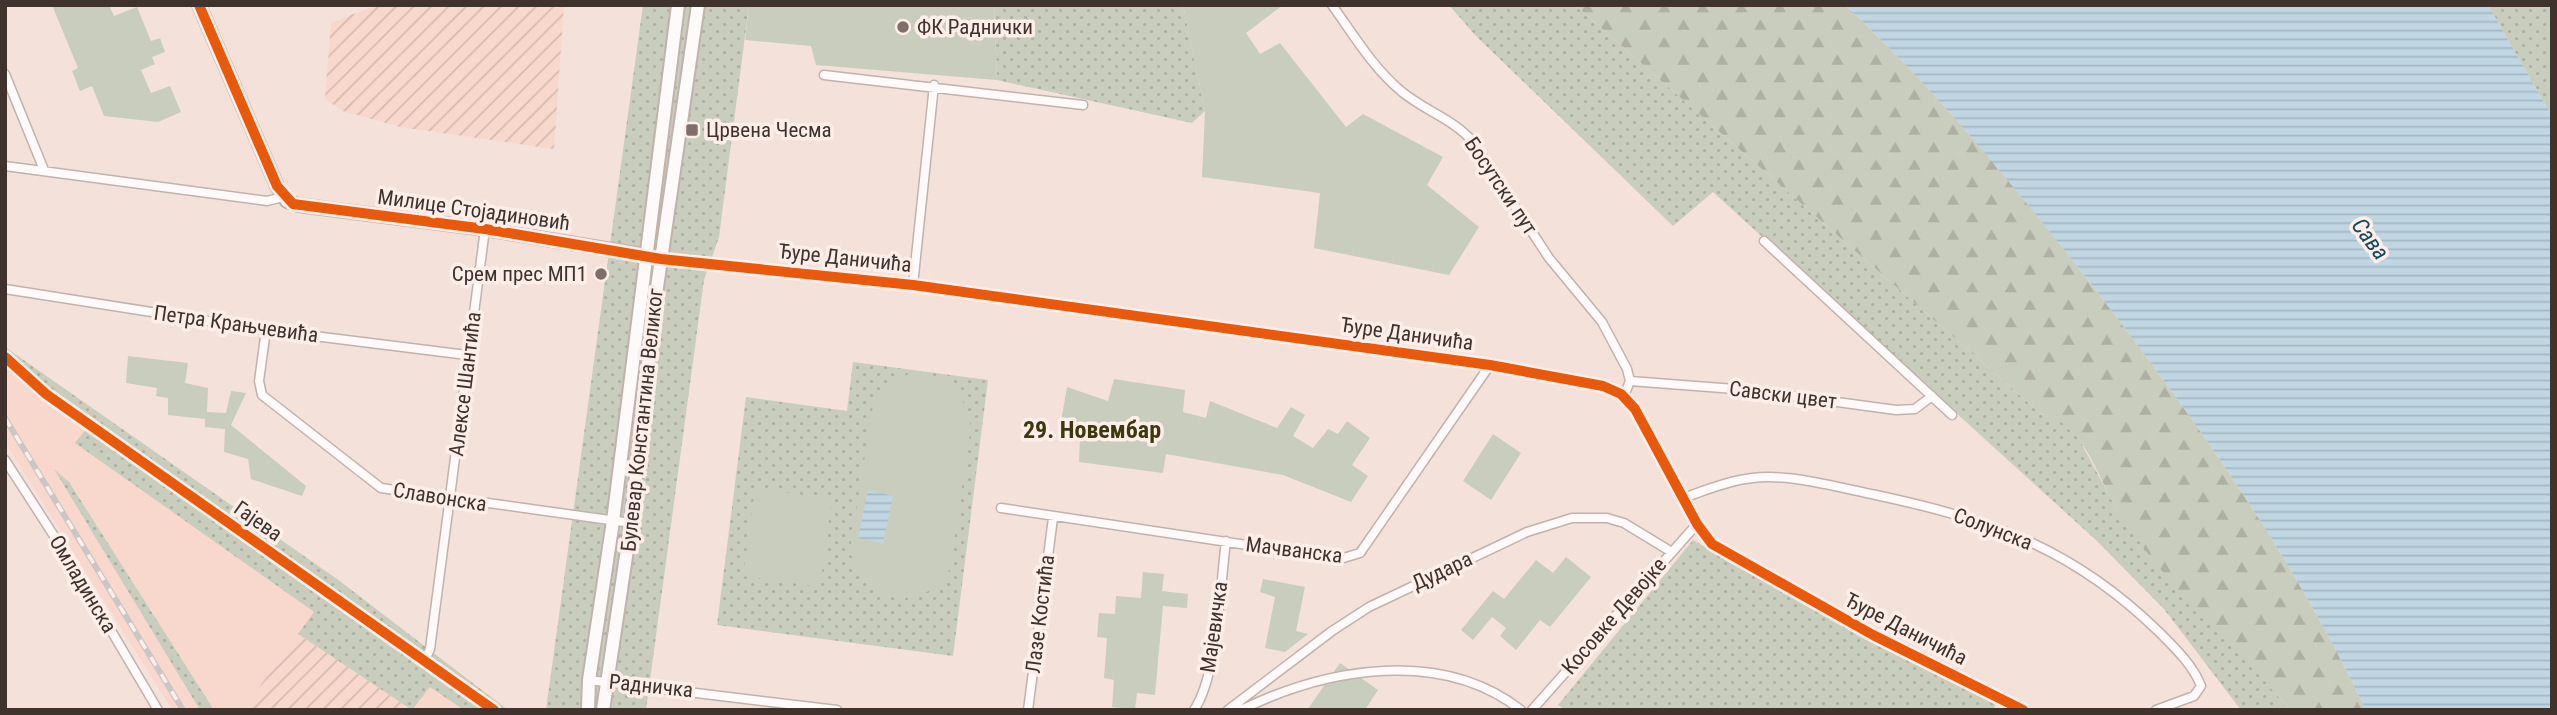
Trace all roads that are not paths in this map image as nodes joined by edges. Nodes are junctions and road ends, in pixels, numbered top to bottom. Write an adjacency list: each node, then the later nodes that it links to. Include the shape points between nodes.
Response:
1 (199, 5): 11 (main road)
2 (678, 5): 14 (main road, Булевар Константина Великог)
3 (698, 5): 15 (main road, Булевар Константина Великог)
4 (1332, 5): 22 (street, Босутски пут, via 1391,83 1473,142 1549,258 1602,322)
5 (5, 74): 10 (street)
6 (824, 75): 7 (street)
7 (934, 85): 8 (street); 16 (street)
8 (1083, 105)
9 (5, 166): 10 (street, Милице Стојадиновић)
10 (44, 170): 11 (street, Милице Стојадиновић, via 267,201)
11 (284, 197): 12 (main road, Милице Стојадиновић, via 298,205)
12 (485, 229): 14 (main road, Милице Стојадиновић); 19 (street, Алексе Шантића)
13 (1764, 241): 24 (street)
14 (646, 256): 15 (main road, Милице Стојадиновић); 31 (main road, Булевар Константина Великог)
15 (661, 259): 16 (street, Ђуре Даничића); 32 (main road, Булевар Константина Великог)
16 (913, 285): 21 (street, Ђуре Даничића)
17 (5, 289): 18 (street, Петра Крањчевића)
18 (266, 330): 19 (street, Петра Крањчевића); 28 (street, Славонска, via 258,381 265,398 381,488)
19 (467, 355): 28 (street, Алексе Шантића)
20 (5, 357): 36 (street, Гајева, via 46,394)
21 (1490, 365): 23 (street, Ђуре Даничића, via 1603,386); 34 (street, Мачванска, via 1356,556 1340,559)
22 (1630, 382): 23 (street); 24 (street, Савски цвет, via 1730,388 1896,410 1915,409)
23 (1624, 396): 27 (street, Ђуре Даничића)
24 (1932, 396): 25 (street)
25 (1952, 415)
26 (5, 460): 40 (street, Омладинска)
27 (1683, 498): 33 (street, Ђуре Даничића); 50 (street, Солунска, via 1731,482 1772,477 1881,496 1996,526 2090,575 2169,642 2201,686 2194,696)
28 (450, 500): 31 (street, Славонска); 36 (street, Алексе Шантића, via 430,649)
29 (1001, 508): 30 (street, Мачванска)
30 (1052, 518): 34 (street, Мачванска); 45 (street, Лазе Костића)
31 (613, 521): 32 (street, Славонска); 37 (main road, Булевар Константина Великог)
32 (631, 523): 38 (main road, Булевар Константина Великог)
33 (1697, 524): 35 (street, Косовке Девојке); 49 (street, Ђуре Даничића, via 1712,544 1752,568)
34 (1226, 541): 46 (street, Мајевичка, via 1209,673)
35 (1670, 551): 39 (street, Дудара, via 1607,518 1572,518 1527,532 1369,607); 48 (street, Косовке Девојке)
36 (424, 662): 41 (street, Гајева)
37 (589, 680): 38 (street, Радничка); 42 (main road, Булевар Константина Великог)
38 (609, 682): 43 (main road, Булевар Константина Великог); 44 (street, Радничка)
39 (1232, 708): 47 (street, Дудара, via 1243,709 1292,687 1338,674 1395,670 1472,683)
40 (158, 710)
41 (494, 710)
42 (588, 710)
43 (603, 710)
44 (837, 710)
45 (1028, 710)
46 (1195, 710)
47 (1521, 710)
48 (1532, 710)
49 (2023, 710)
50 (2156, 710)

